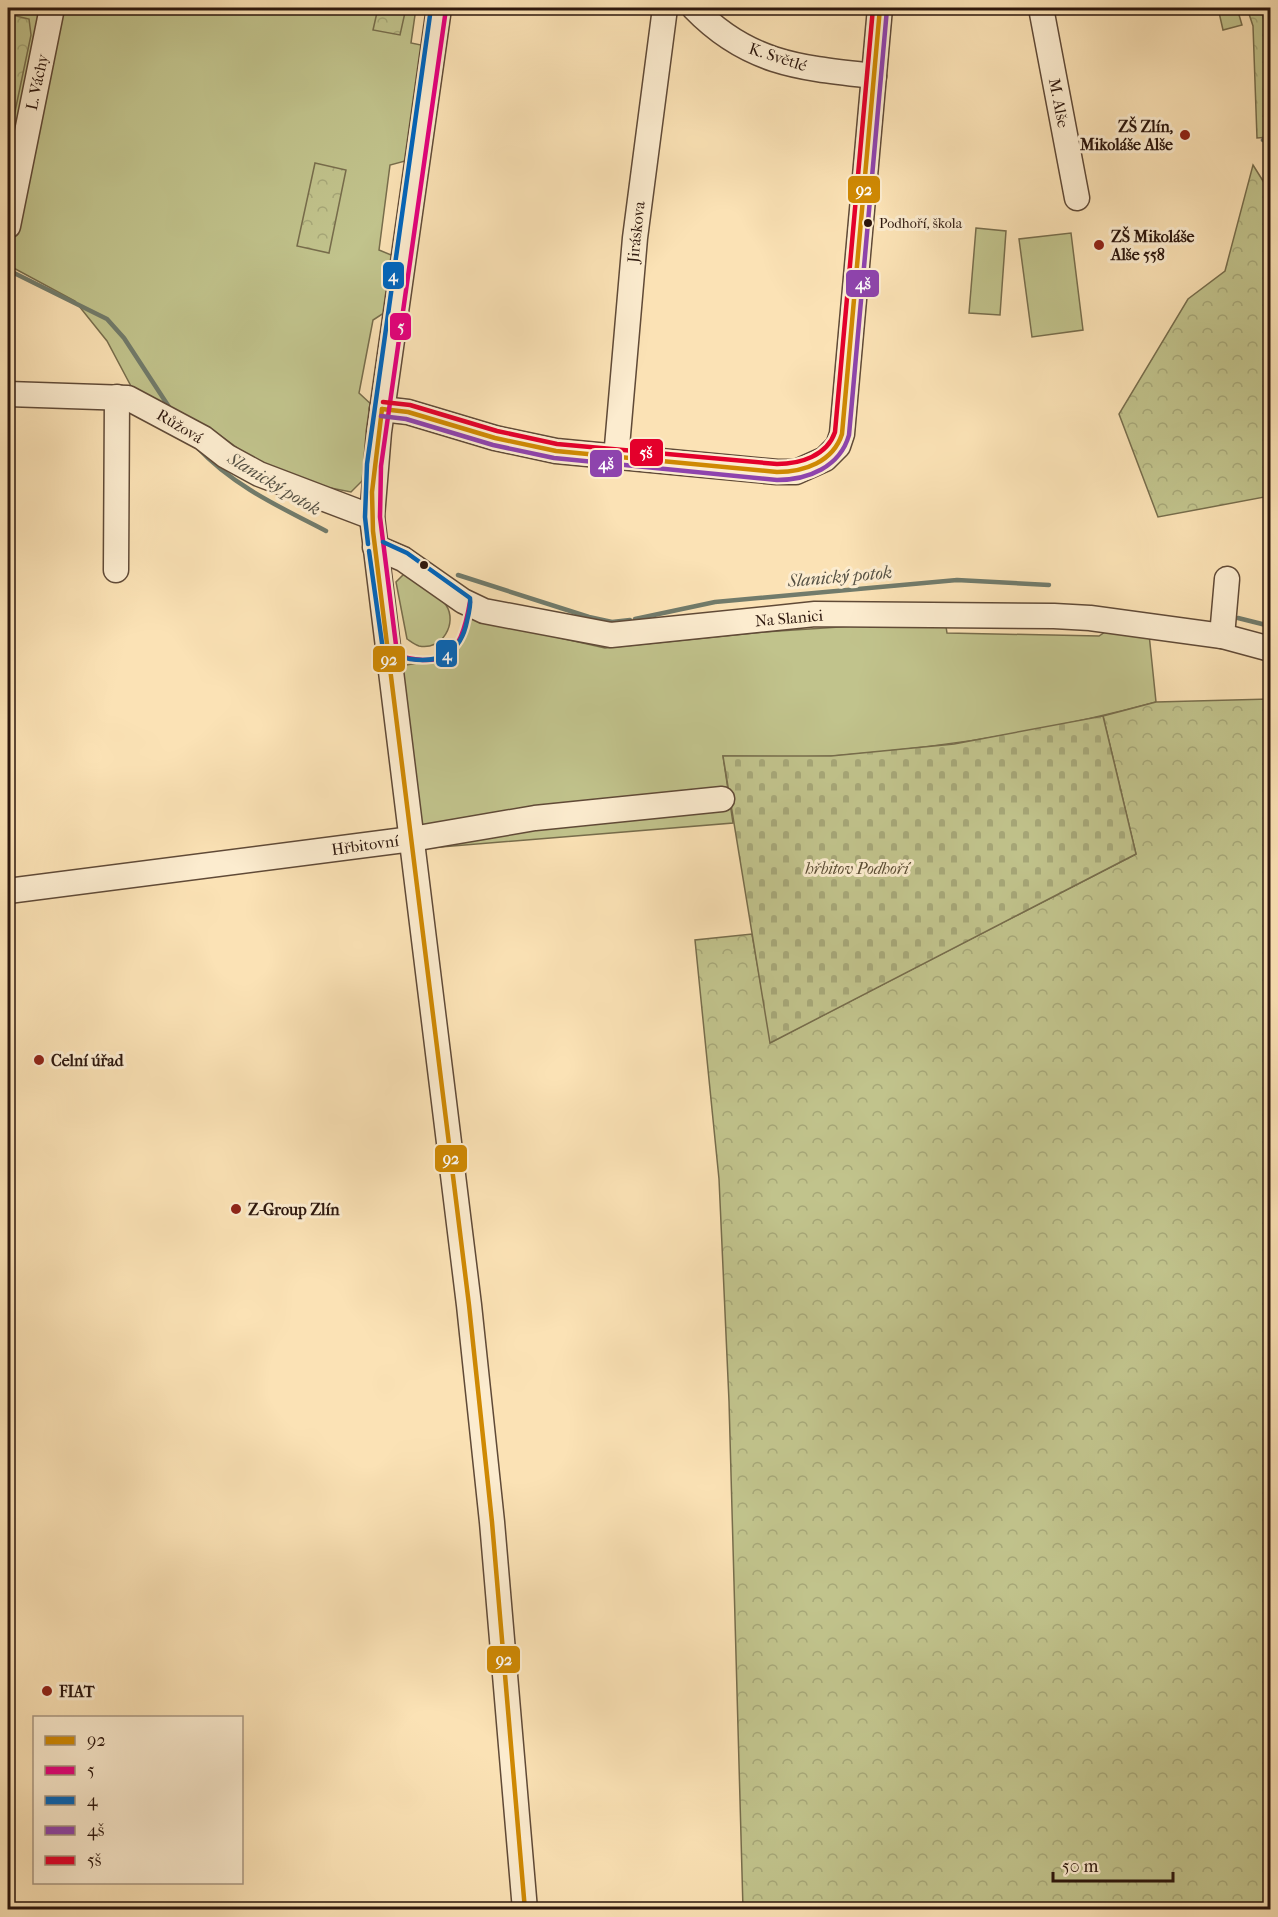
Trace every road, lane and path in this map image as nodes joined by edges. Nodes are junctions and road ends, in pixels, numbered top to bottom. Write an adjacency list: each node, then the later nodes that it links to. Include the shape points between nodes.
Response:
1 (439, 8): 12 (street)
2 (665, 8): 13 (street, Jiráskova, via 635,238)
3 (694, 8): 7 (street, K. Světlé, via 747,50 810,69)
4 (880, 8): 7 (street)
5 (1041, 8): 8 (street, M. Alše)
6 (45, 9): 9 (street, L. Váchy)
7 (874, 76): 13 (street, via 838,446 825,459 796,472)
8 (1077, 198)
9 (8, 226)
10 (8, 394): 11 (street, Růžová)
11 (117, 396): 14 (street, Růžová, via 151,408 259,474); 15 (street)
12 (382, 409): 13 (street, via 408,412 525,445); 14 (street, via 374,465)
13 (616, 458)
14 (373, 531): 17 (street, Na Slanici, via 403,559 484,611 611,635 815,614 945,614 1090,618); 20 (street)
15 (116, 570)
16 (1227, 579): 17 (street)
17 (1222, 636): 18 (street, Na Slanici)
18 (1270, 649)
19 (722, 799): 20 (street, Hřbitovní, via 535,818)
20 (412, 839): 21 (street, Hřbitovní); 22 (street, via 492,1522)
21 (8, 891)
22 (525, 1910)

